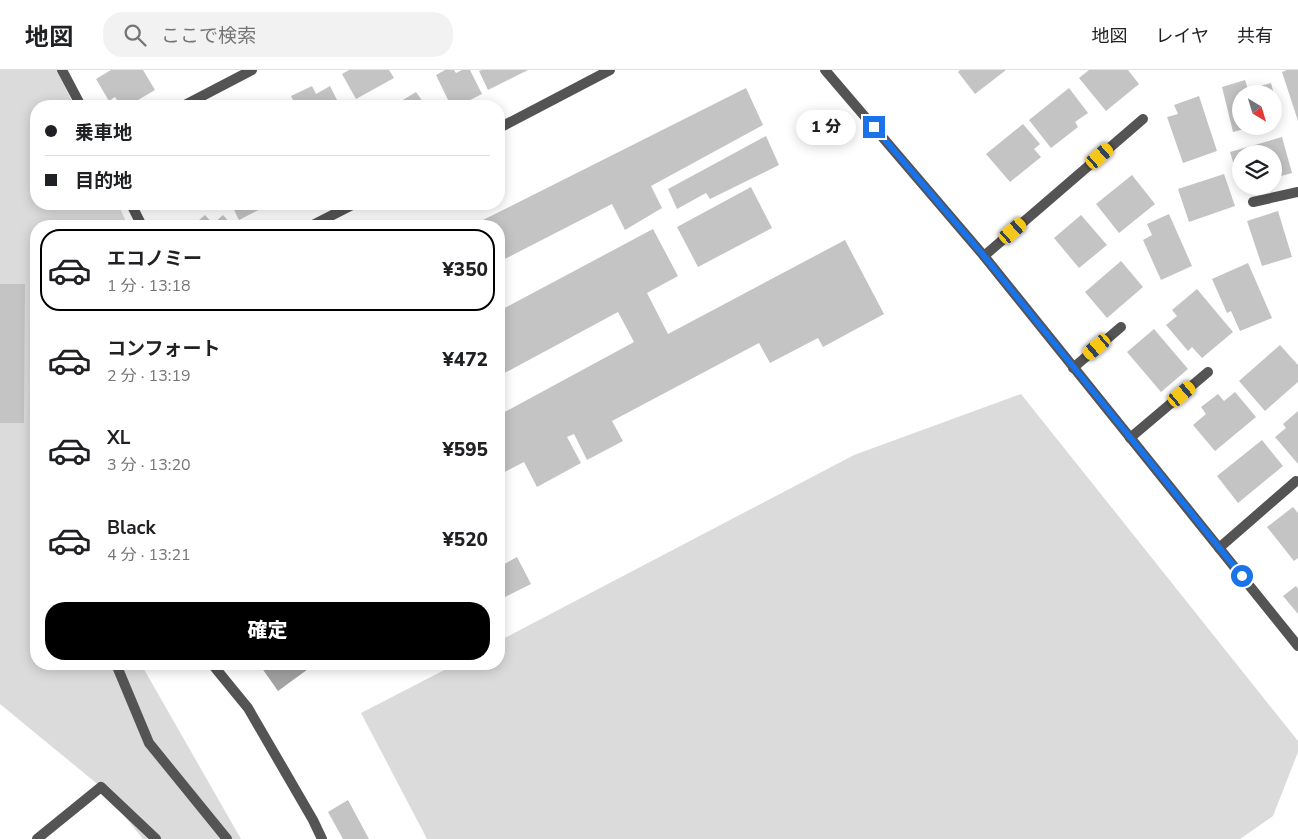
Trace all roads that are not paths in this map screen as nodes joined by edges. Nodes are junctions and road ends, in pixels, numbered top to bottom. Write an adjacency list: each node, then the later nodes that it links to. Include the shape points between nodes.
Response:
1 (62, 70): 5 (street)
2 (252, 70): 6 (street)
3 (610, 70): 8 (street)
4 (825, 70): 13 (street)
5 (78, 100)
6 (194, 100)
7 (1143, 119): 13 (street)
8 (505, 125)
9 (1298, 192): 10 (street)
10 (1253, 202)
11 (342, 210): 12 (street)
12 (323, 220)
13 (984, 256): 15 (street)
14 (1122, 327): 15 (street)
15 (1073, 368): 17 (street)
16 (1208, 372): 17 (street)
17 (1130, 438): 19 (street)
18 (1296, 481): 19 (street)
19 (1219, 548): 20 (street)
20 (1298, 646)
21 (119, 670): 25 (street, via 149,743)
22 (217, 670): 26 (street, via 248,708)
23 (37, 839): 24 (street, via 101,786)
24 (156, 839)
25 (227, 839)
26 (322, 839)

